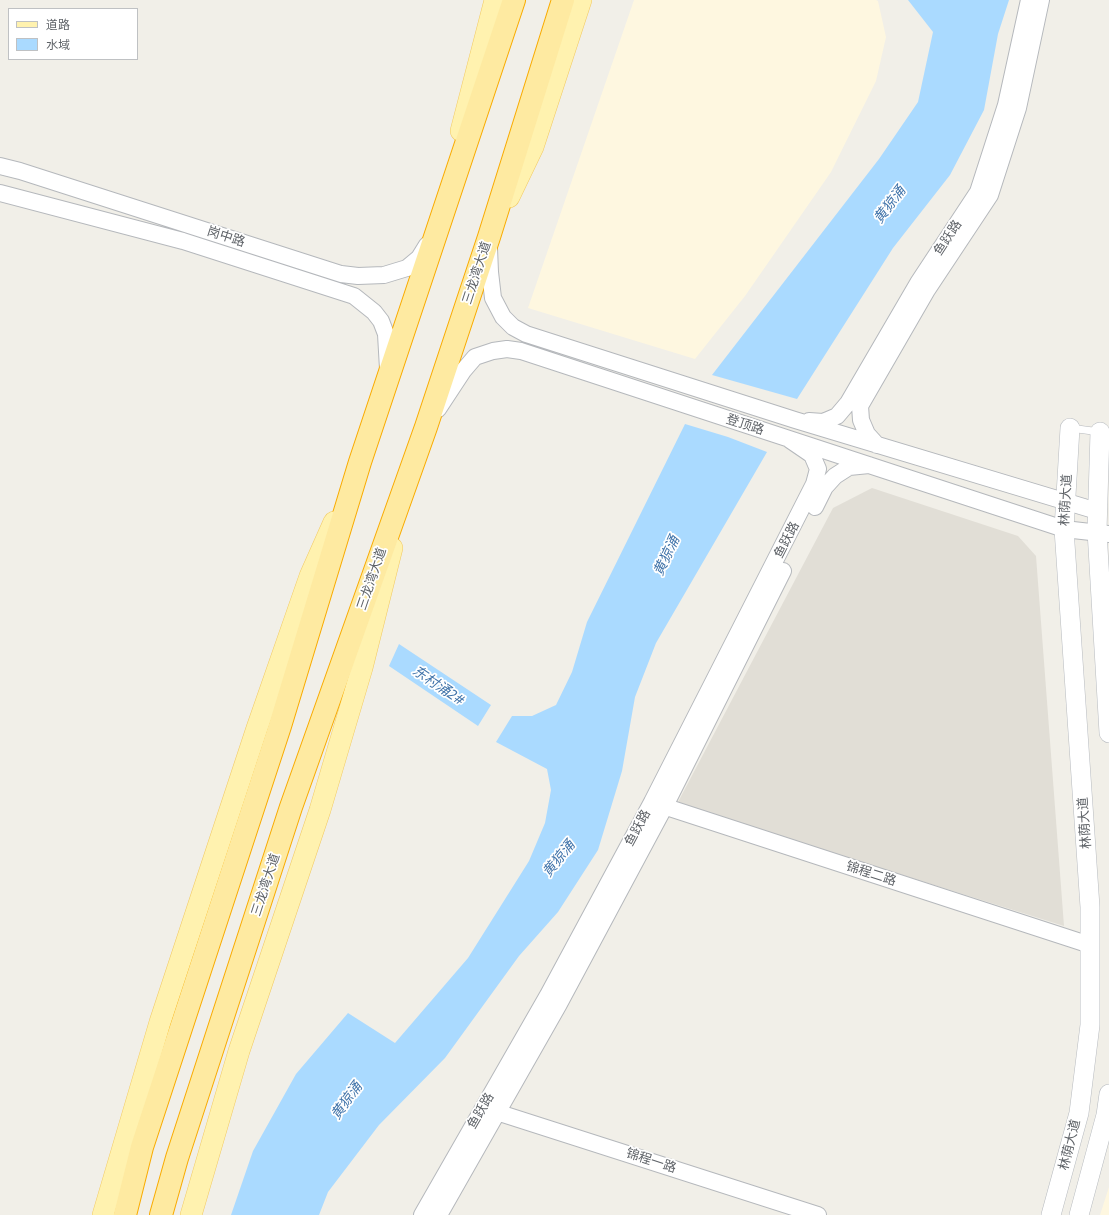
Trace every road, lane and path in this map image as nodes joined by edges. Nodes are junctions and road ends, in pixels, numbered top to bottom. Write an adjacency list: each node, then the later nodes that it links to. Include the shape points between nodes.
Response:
1 (495, 0): 9 (main road)
2 (514, 0): 9 (highway)
3 (563, 0): 10 (highway, 三龙湾大道)
4 (581, 0): 10 (main road, via 533,147)
5 (1028, 0): 16 (street, 鱼跃路, via 1006,105 978,192 918,282 848,403 837,416 823,422)
6 (1041, 0): 21 (street, 鱼跃路, via 1018,108 990,195 927,290 860,406 861,420 867,434)
7 (0, 166): 11 (street, 岗中路, via 20,170 341,274)
8 (0, 193): 12 (street, 岗中路, via 183,241)
9 (437, 230): 11 (street, 岗中路, via 419,258 407,268 384,275); 15 (highway)
10 (489, 237): 13 (street, 登顶路, via 493,298 503,317 513,327); 17 (highway, 三龙湾大道)
11 (358, 276): 12 (street, via 362,284 361,291)
12 (354, 296): 15 (street, 岗中路, via 381,321 386,334)
13 (526, 334): 14 (street, via 513,337 512,342); 16 (street, 登顶路)
14 (521, 351): 17 (street, 登顶路, via 493,351 475,358 463,371); 20 (street, 登顶路)
15 (388, 376): 23 (highway)
16 (795, 420): 21 (street, 登顶路)
17 (426, 427): 22 (highway, 三龙湾大道)
18 (1070, 428): 19 (lane); 25 (main road, 林荫大道)
19 (1100, 432): 26 (main road)
20 (790, 440): 24 (street, 登顶路); 30 (street, 鱼跃路, via 812,455 818,469 814,484)
21 (877, 445): 25 (street, 登顶路)
22 (414, 460): 36 (highway, 三龙湾大道, via 291,807 177,1158); 37 (main road, via 362,668 324,795 238,1051)
23 (360, 462): 34 (main road, via 310,576 257,728 160,1022); 35 (highway, via 280,726 142,1147)
24 (869, 465): 27 (street, 登顶路); 30 (street, 鱼跃路, via 849,467 835,476 825,487)
25 (1066, 501): 26 (street, 登顶路); 27 (main road, 林荫大道)
26 (1097, 510): 28 (main road)
27 (1064, 529): 28 (street, 登顶路); 31 (main road, 林荫大道, via 1090,906)
28 (1103, 533): 29 (main road)
29 (1109, 733)
30 (658, 804): 31 (street, 锦程二路); 33 (street, 鱼跃路, via 560,1004)
31 (1090, 945): 41 (main road, 林荫大道, via 1090,1025 1078,1113)
32 (1109, 1094): 42 (main road)
33 (490, 1110): 38 (street, 鱼跃路); 39 (street, 鱼跃路); 40 (street, 锦程一路)
34 (104, 1215)
35 (125, 1215)
36 (161, 1215)
37 (191, 1215)
38 (422, 1215)
39 (439, 1215)
40 (818, 1215)
41 (1051, 1215)
42 (1079, 1215)

